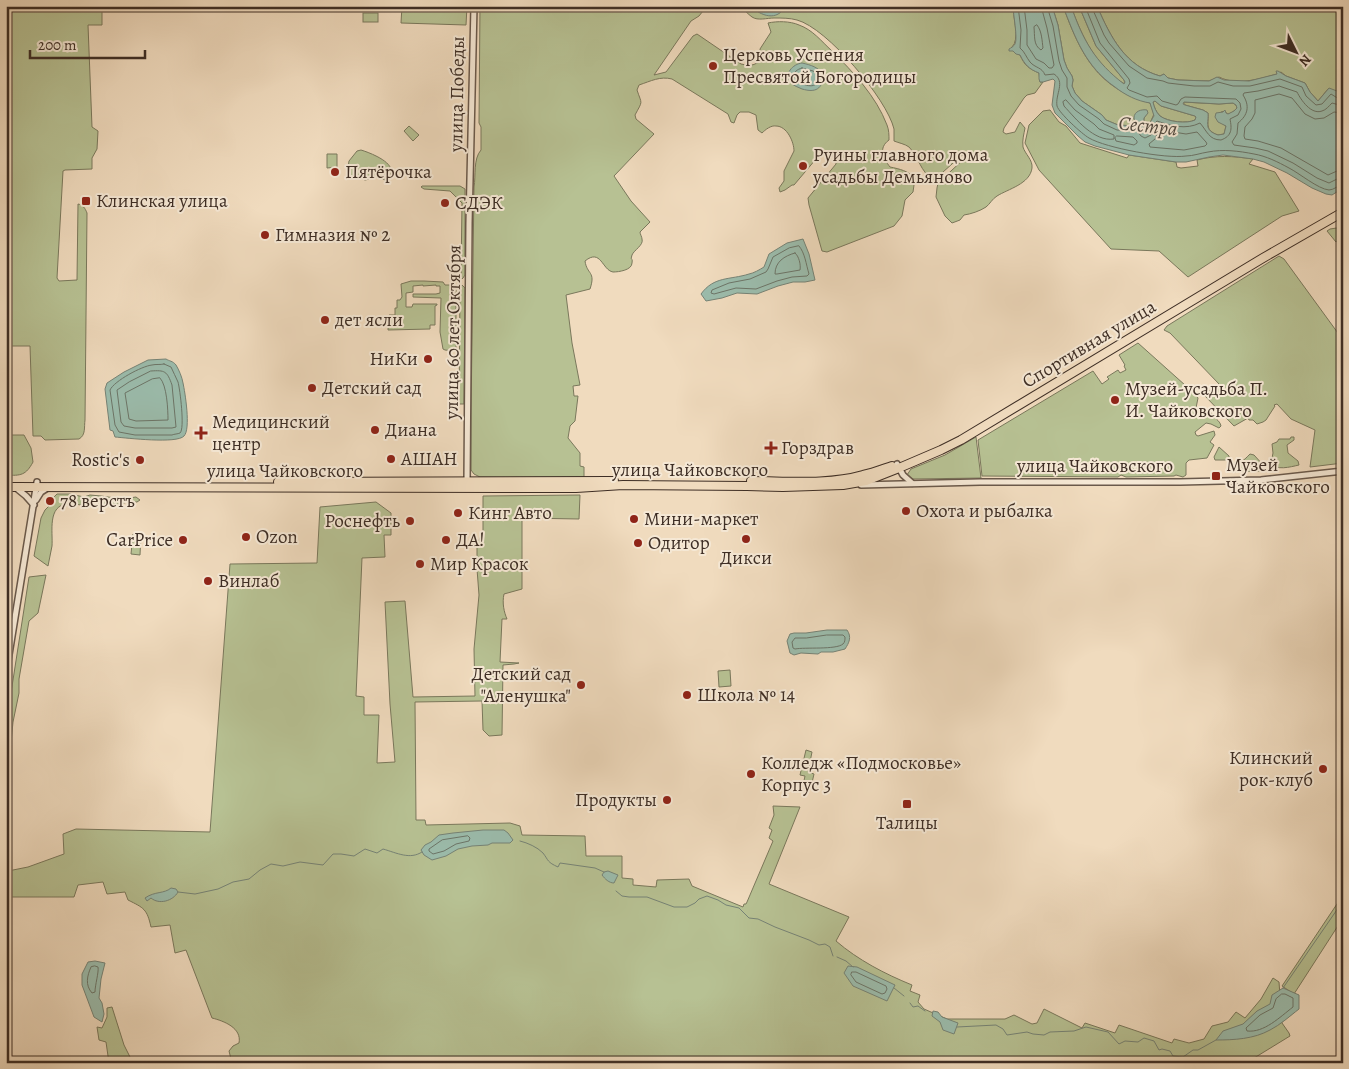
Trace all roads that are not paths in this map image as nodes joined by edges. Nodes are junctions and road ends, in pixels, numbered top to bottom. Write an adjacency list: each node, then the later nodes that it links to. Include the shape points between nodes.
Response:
1 (474, 6): 2 (street, улица Победы)
2 (470, 183): 11 (street, улица 60 лет Октября)
3 (1343, 207): 5 (highway, Спортивная улица, via 958,436)
4 (1343, 212): 5 (highway, Спортивная улица, via 969,435 941,450)
5 (898, 466): 7 (highway, Спортивная улица); 10 (street); 12 (highway, Спортивная улица, via 866,481)
6 (1343, 471): 10 (street, улица Чайковского, via 1258,480)
7 (851, 478): 11 (highway, улица Чайковского)
8 (6, 482): 9 (highway)
9 (37, 484): 11 (highway, улица Чайковского); 13 (highway, улица Чайковского); 14 (highway); 15 (street)
10 (912, 484): 12 (street, улица Чайковского)
11 (467, 485): 12 (highway, улица Чайковского, via 576,488 617,485); 13 (highway, улица Чайковского)
12 (842, 485)
13 (49, 486): 15 (street)
14 (10, 487): 15 (street, via 29,498)
15 (34, 505): 16 (street)
16 (6, 673)

